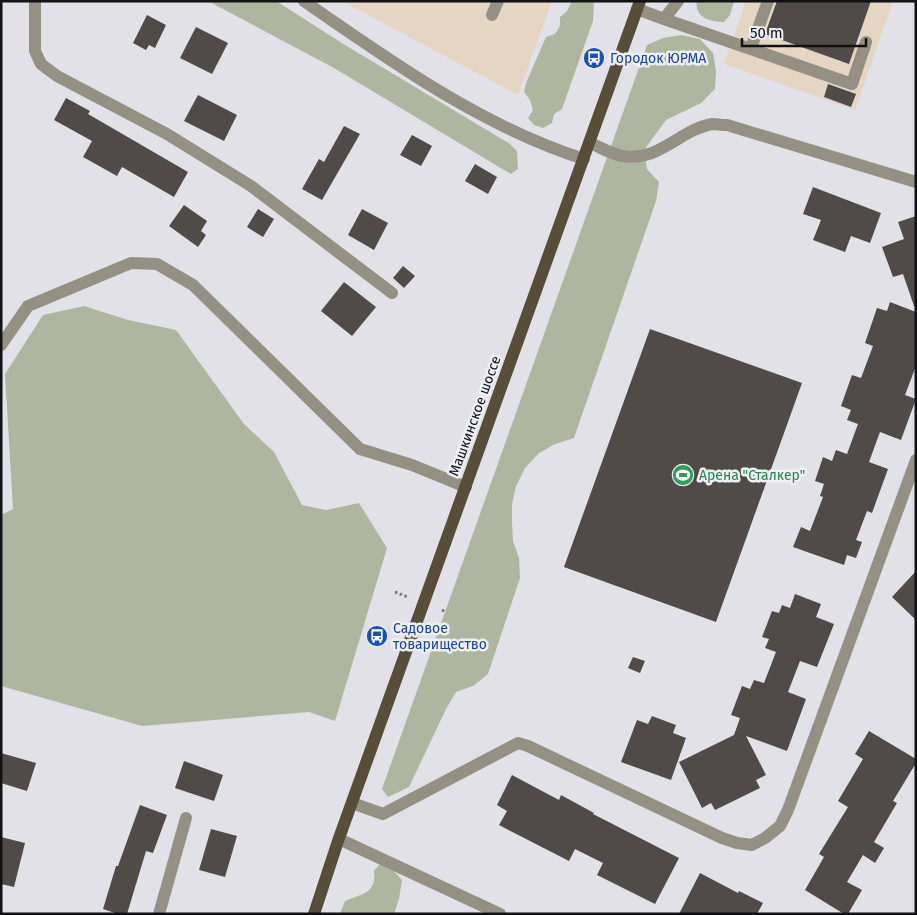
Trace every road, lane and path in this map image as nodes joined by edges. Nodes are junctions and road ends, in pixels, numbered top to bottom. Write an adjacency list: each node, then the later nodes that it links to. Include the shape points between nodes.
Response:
1 (35, 1): 14 (street, via 35,51 41,64 57,76 167,134 251,186)
2 (304, 1): 12 (street, via 456,101 501,126)
3 (498, 1): 7 (street)
4 (678, 1): 8 (street)
5 (768, 1): 10 (street)
6 (639, 5): 8 (street); 11 (main road, Машкинское шоссе)
7 (492, 15)
8 (664, 19): 10 (street)
9 (866, 42): 10 (street, via 852,84)
10 (751, 48)
11 (590, 143): 12 (main road, Машкинское шоссе); 13 (street, via 620,156 635,157 660,150 712,124 727,125)
12 (584, 159): 17 (main road, Машкинское шоссе)
13 (916, 182)
14 (392, 292)
15 (1, 345): 17 (street, via 28,306 131,262 157,264 193,284 360,448)
16 (916, 460): 22 (street, via 788,810 780,826 765,838 752,844 722,838 518,743 383,814)
17 (466, 487): 22 (main road, Машкинское шоссе)
18 (395, 592): 19 (path)
19 (408, 597)
20 (442, 610): 21 (path)
21 (446, 612)
22 (352, 803): 24 (main road, Машкинское шоссе)
23 (186, 818): 25 (street)
24 (338, 840): 26 (main road, Машкинское шоссе); 27 (street)
25 (158, 914)
26 (314, 914)
27 (500, 914)

